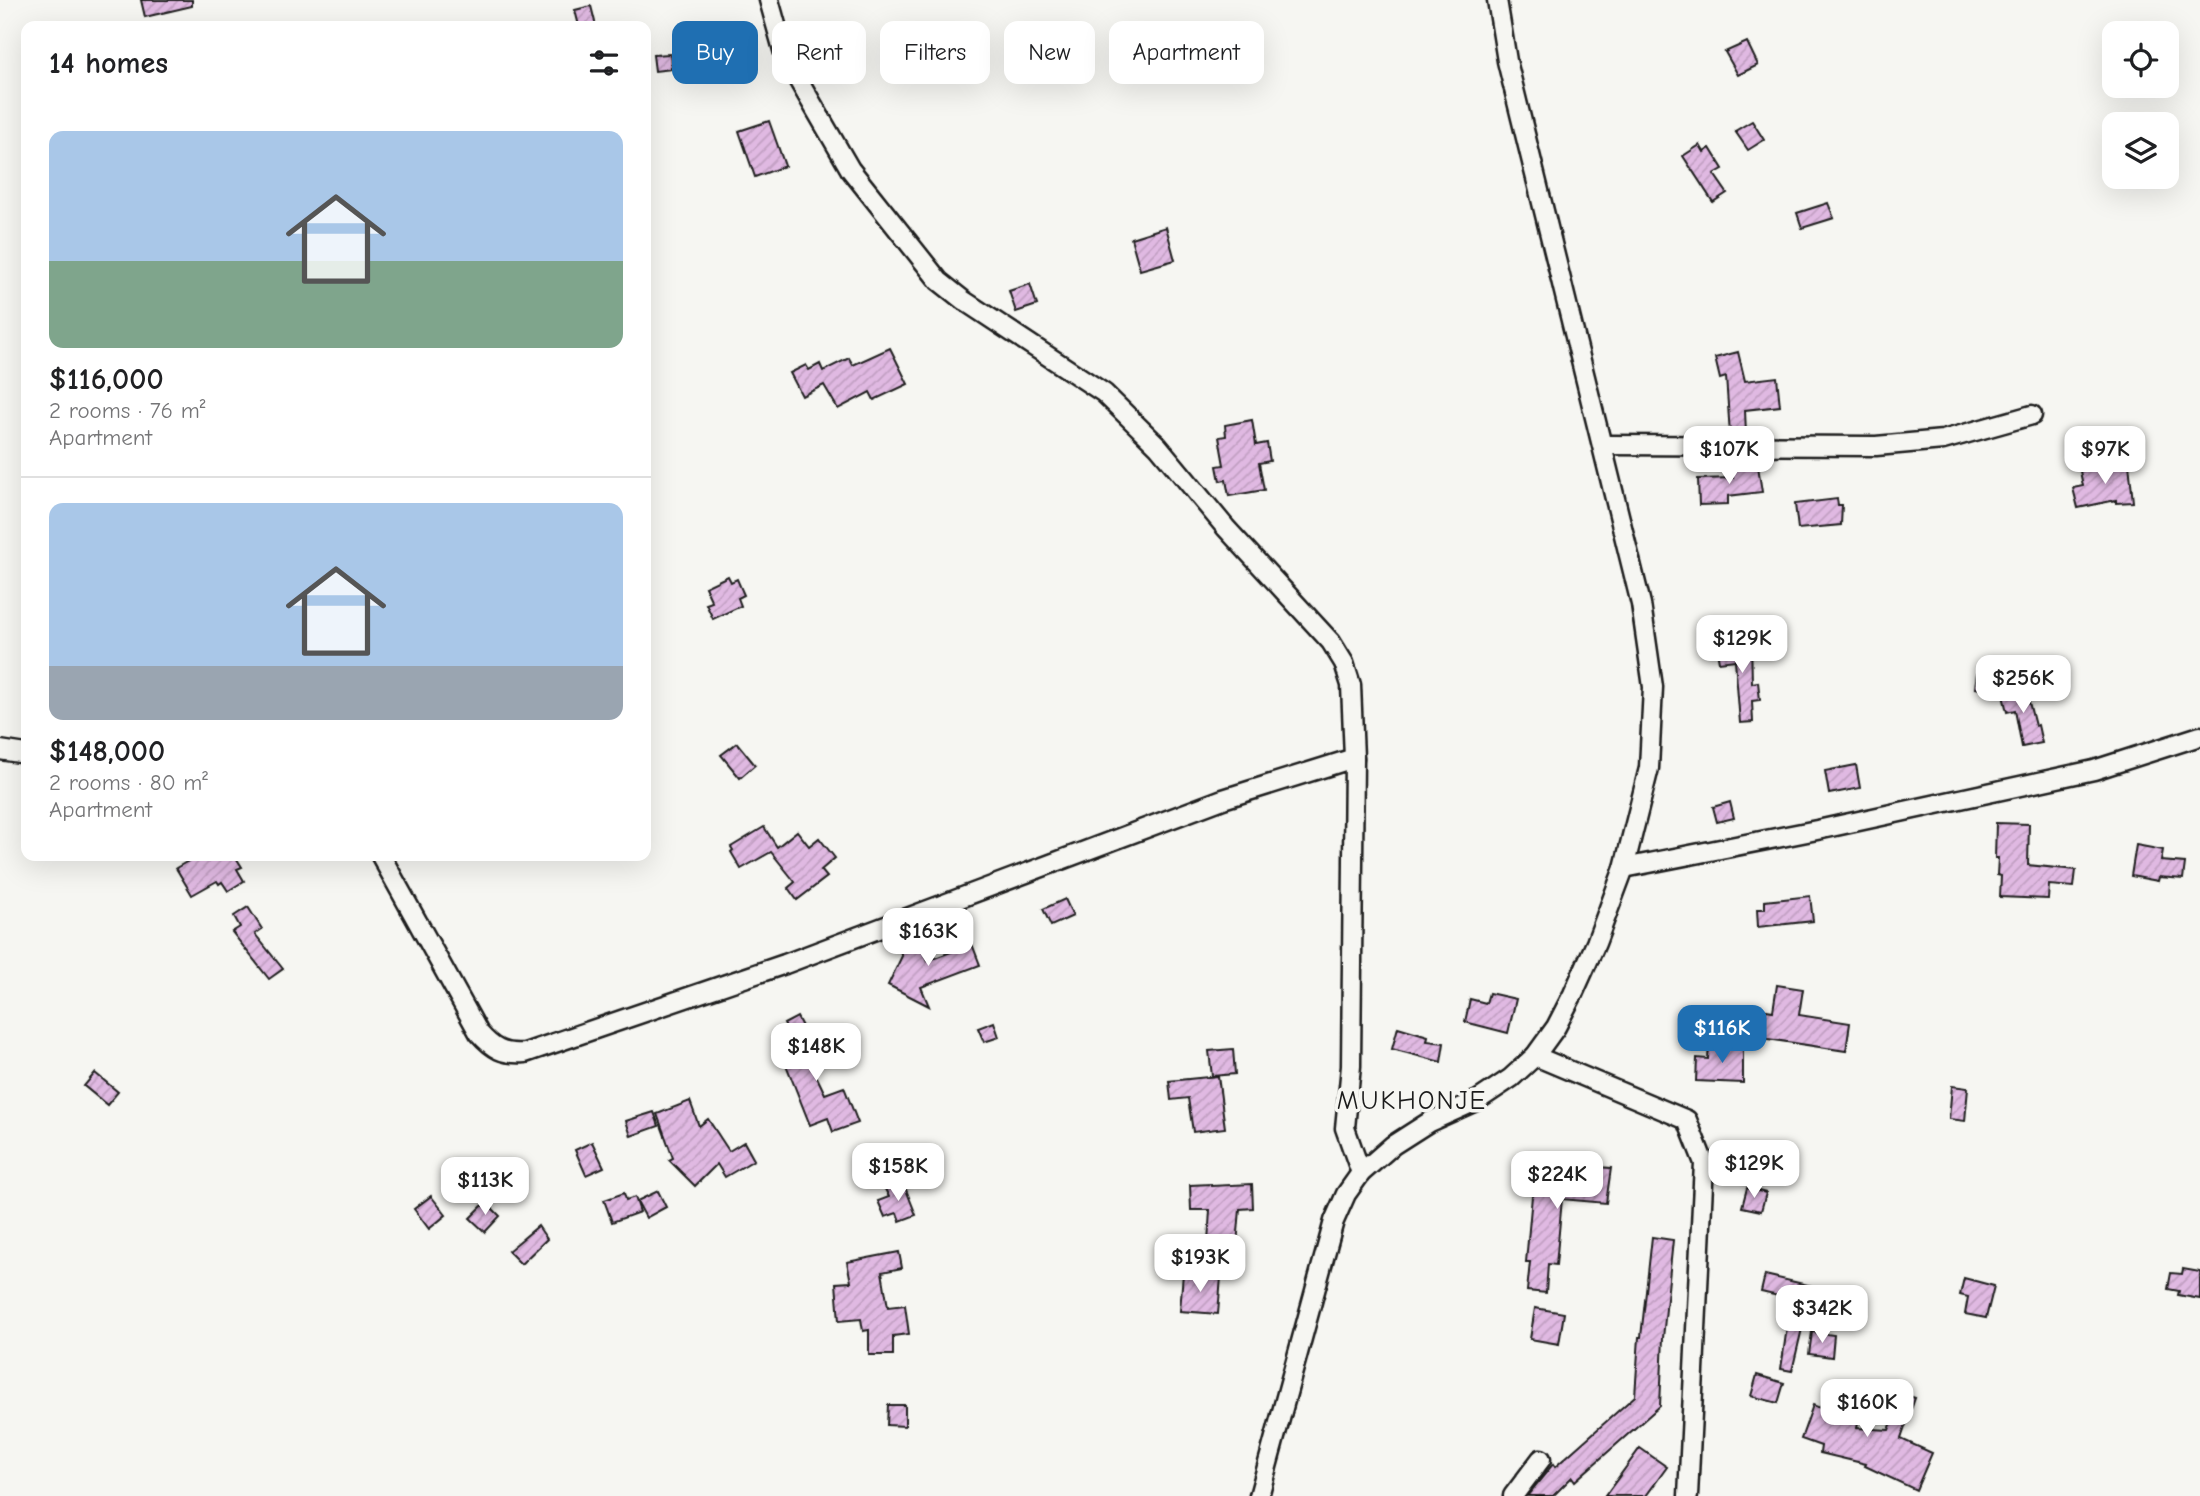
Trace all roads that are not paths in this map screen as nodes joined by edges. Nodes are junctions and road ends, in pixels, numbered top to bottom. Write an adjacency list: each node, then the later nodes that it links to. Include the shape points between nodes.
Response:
1 (769, 0): 8 (street, via 785,57 850,169 939,281 1104,393 1158,446 1331,642 1351,685)
2 (1497, 0): 4 (street, via 1507,61)
3 (2032, 415): 4 (street, via 1943,440 1876,446)
4 (1603, 445): 10 (street, via 1641,604 1653,687 1649,768)
5 (2200, 736): 10 (street, via 2094,770)
6 (0, 750): 7 (street)
7 (21, 753)
8 (1354, 758): 9 (street, via 1223,799 785,964 525,1053 493,1048 479,1033); 12 (street, via 1351,1066 1345,1128)
9 (384, 861)
10 (1624, 868): 11 (street, via 1573,994)
11 (1535, 1056): 12 (street, via 1511,1078 1478,1100 1429,1122); 16 (street, via 1687,1120 1704,1163)
12 (1361, 1173): 14 (street, via 1334,1222)
13 (1541, 1459): 15 (street)
14 (1259, 1496)
15 (1513, 1496)
16 (1688, 1496)

